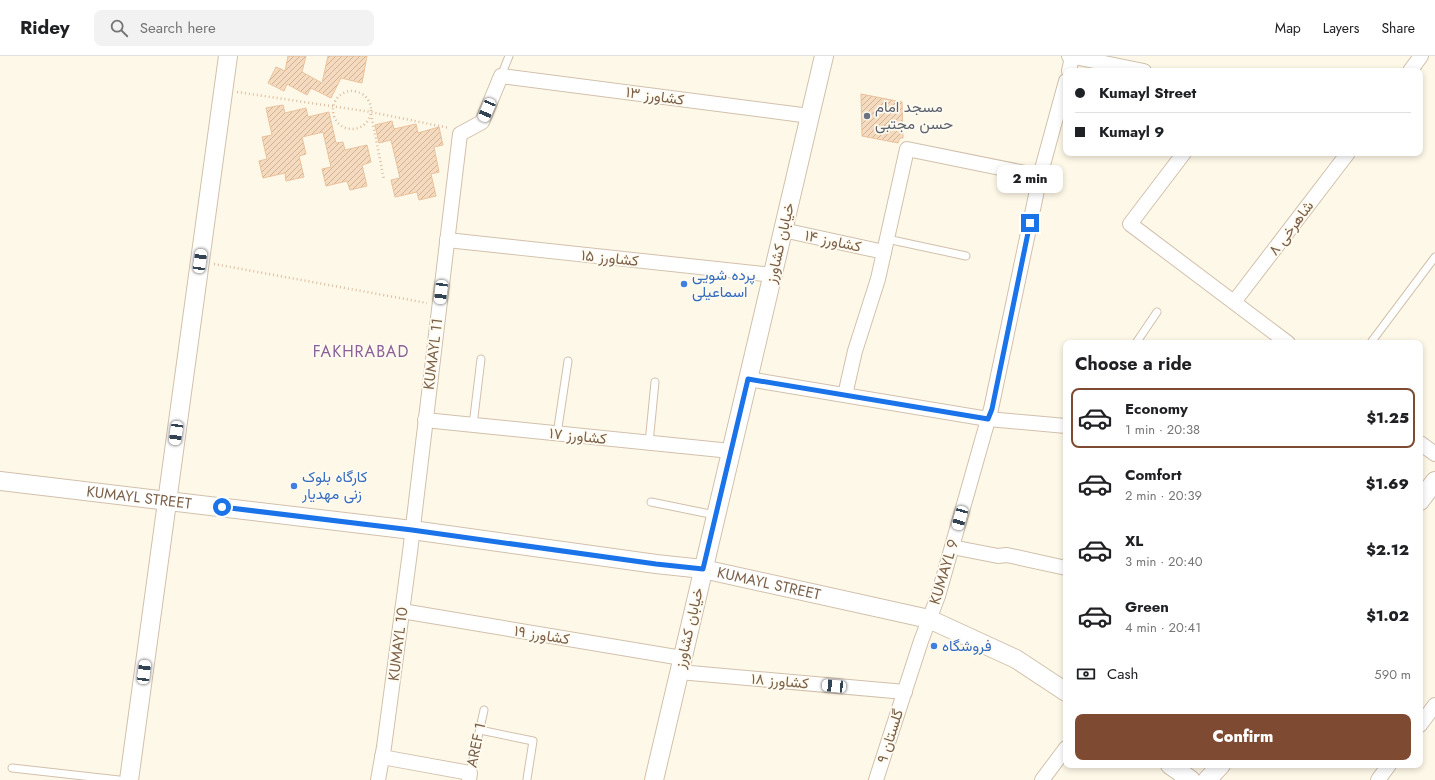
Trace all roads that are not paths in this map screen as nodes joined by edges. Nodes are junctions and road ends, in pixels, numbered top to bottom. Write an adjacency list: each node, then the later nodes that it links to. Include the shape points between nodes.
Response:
1 (228, 56): 44 (street)
2 (509, 56): 10 (lane)
3 (824, 56): 12 (street, خیابان کشاورز)
4 (1071, 56): 6 (street); 7 (street)
5 (1422, 56): 9 (street)
6 (1109, 60): 8 (street)
7 (1069, 68)
8 (1134, 68)
9 (1412, 68)
10 (501, 76): 12 (street, کشاورز ۱۳); 17 (street, KUMAYL 11, via 482,122 460,134)
11 (1063, 92): 15 (street, KUMAYL 9)
12 (810, 116): 16 (street, خیابان کشاورز)
13 (1182, 156): 22 (street, via 1130,224)
14 (1346, 156): 22 (street, شاهرخی ۸)
15 (1040, 176): 18 (street, via 907,149); 32 (street, KUMAYL 9)
16 (783, 230): 18 (street, کشاورز ۱۴); 21 (street, خیابان کشاورز)
17 (447, 240): 21 (street, کشاورز ۱۵); 33 (street, KUMAYL 11)
18 (885, 246): 19 (lane); 31 (street, via 878,279)
19 (966, 256)
20 (1435, 257): 26 (lane)
21 (773, 275): 29 (street, خیابان کشاورز)
22 (1234, 302): 25 (street)
23 (1157, 312): 24 (lane)
24 (1138, 340)
25 (1284, 340)
26 (1373, 340)
27 (481, 360): 34 (lane)
28 (568, 362): 36 (lane)
29 (748, 379): 31 (street); 39 (street, خیابان کشاورز)
30 (655, 382): 37 (lane)
31 (844, 395): 32 (street)
32 (988, 419): 35 (street); 48 (street, KUMAYL 9)
33 (425, 420): 34 (street, کشاورز ۱۷); 47 (street, KUMAYL 11)
34 (473, 425): 36 (street, کشاورز ۱۷)
35 (1063, 426)
36 (557, 434): 37 (street, کشاورز ۱۷)
37 (649, 443): 39 (street, کشاورز ۱۷)
38 (1423, 445): 40 (street)
39 (731, 451): 46 (street, خیابان کشاورز)
40 (1435, 454)
41 (0, 481): 44 (street, KUMAYL STREET)
42 (1435, 481): 43 (street)
43 (1423, 497)
44 (167, 500): 47 (street, KUMAYL STREET); 69 (street)
45 (651, 502): 46 (lane)
46 (716, 515): 50 (street, خیابان کشاورز)
47 (412, 530): 50 (street, KUMAYL STREET); 51 (street, KUMAYL 10)
48 (952, 547): 49 (street, via 998,556 1008,555); 52 (street, KUMAYL 9)
49 (1063, 567)
50 (703, 569): 52 (street, KUMAYL STREET); 53 (street, خیابان کشاورز)
51 (402, 612): 53 (street, کشاورز ۱۹); 61 (street, KUMAYL 10)
52 (930, 620): 54 (street, KUMAYL STREET, via 1016,659); 55 (street, KUMAYL 9)
53 (681, 665): 55 (street, کشاورز ۱۸); 71 (street, خیابان کشاورز)
54 (1063, 690)
55 (905, 692): 72 (street, گلستان ۹)
56 (1435, 705): 58 (street)
57 (484, 710): 59 (lane, AREF 1)
58 (1423, 721)
59 (480, 730): 66 (lane, AREF 1); 67 (lane, via 533,741)
60 (1063, 752): 73 (street)
61 (382, 757): 66 (street); 70 (street, KUMAYL 10)
62 (12, 768): 68 (lane)
63 (1174, 768): 74 (street)
64 (1218, 768): 75 (street)
65 (1387, 768): 76 (street)
66 (470, 776)
67 (527, 779)
68 (119, 780)
69 (129, 780)
70 (378, 780)
71 (654, 780)
72 (876, 780)
73 (1042, 780)
74 (1191, 780)
75 (1207, 780)
76 (1378, 780)

